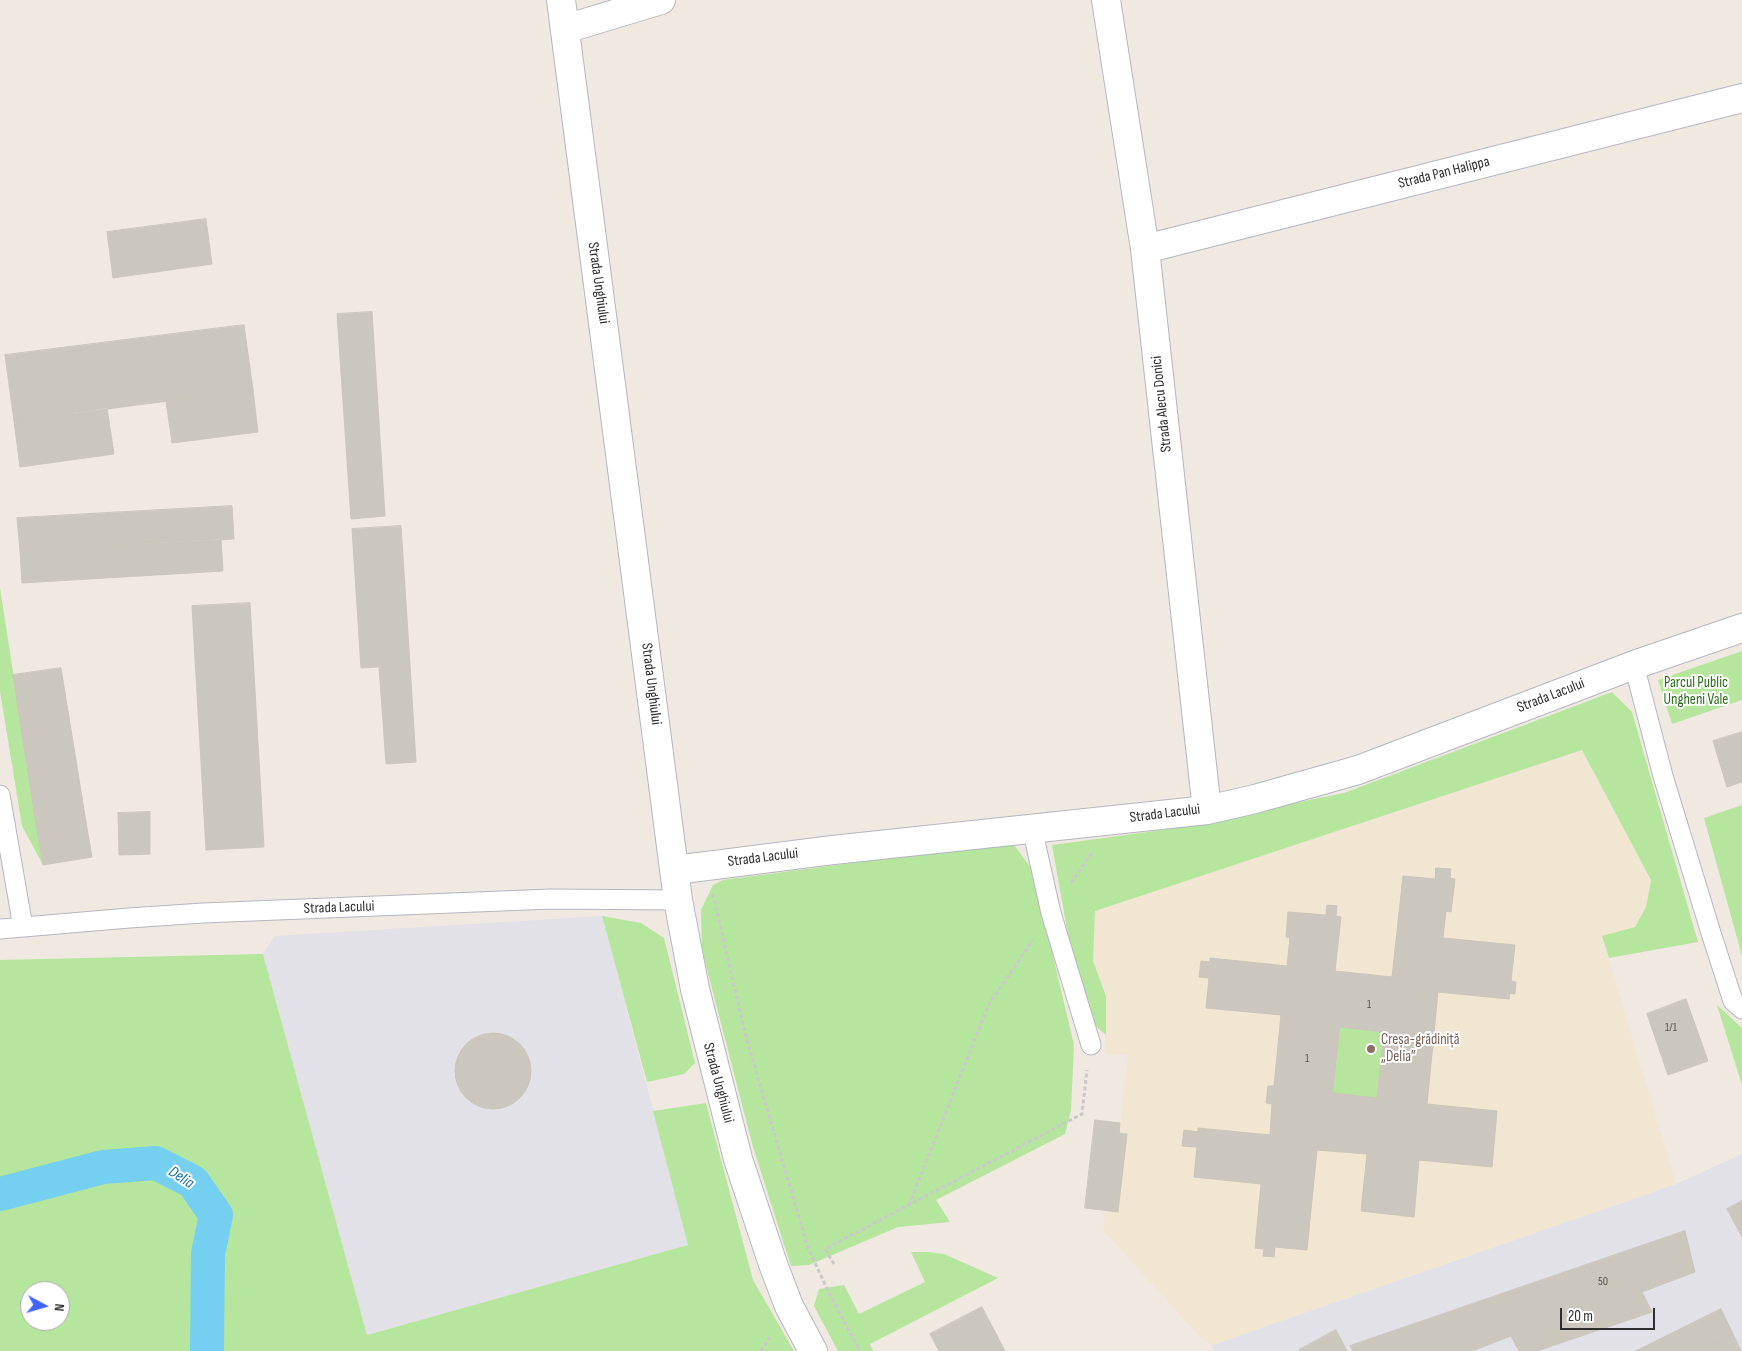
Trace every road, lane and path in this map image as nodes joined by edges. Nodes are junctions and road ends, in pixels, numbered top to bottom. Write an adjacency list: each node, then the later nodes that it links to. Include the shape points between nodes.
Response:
1 (561, 0): 4 (street, Strada Unghiului)
2 (662, 0): 4 (street)
3 (1106, 0): 6 (street, Strada Alecu Donici)
4 (565, 29): 14 (street, Strada Unghiului)
5 (1742, 98): 6 (street, Strada Pan Halippa)
6 (1145, 249): 10 (street, Strada Alecu Donici)
7 (1742, 628): 8 (street, Strada Lacului)
8 (1634, 665): 10 (street, Strada Lacului, via 1358,770); 19 (lane, via 1710,933 1733,1001)
9 (0, 795): 17 (lane)
10 (1206, 810): 11 (street, Strada Lacului)
11 (1115, 820): 12 (street, Strada Lacului); 16 (path)
12 (1032, 828): 13 (street, Strada Lacului); 16 (lane)
13 (705, 865): 14 (street, Strada Lacului); 24 (path, via 746,1037 808,1248)
14 (675, 870): 15 (street, Strada Unghiului)
15 (678, 900): 17 (lane, Strada Lacului, via 551,899 203,913); 23 (street, Strada Unghiului, via 695,989 738,1159 789,1306)
16 (1051, 913): 20 (lane); 21 (path, via 989,1004)
17 (23, 927): 18 (lane, Strada Lacului)
18 (0, 929)
19 (1742, 1009)
20 (1090, 1044): 21 (path, via 1082,1114)
21 (909, 1205): 22 (path, via 825,1249)
22 (834, 1264)
23 (813, 1351)
24 (860, 1351)

